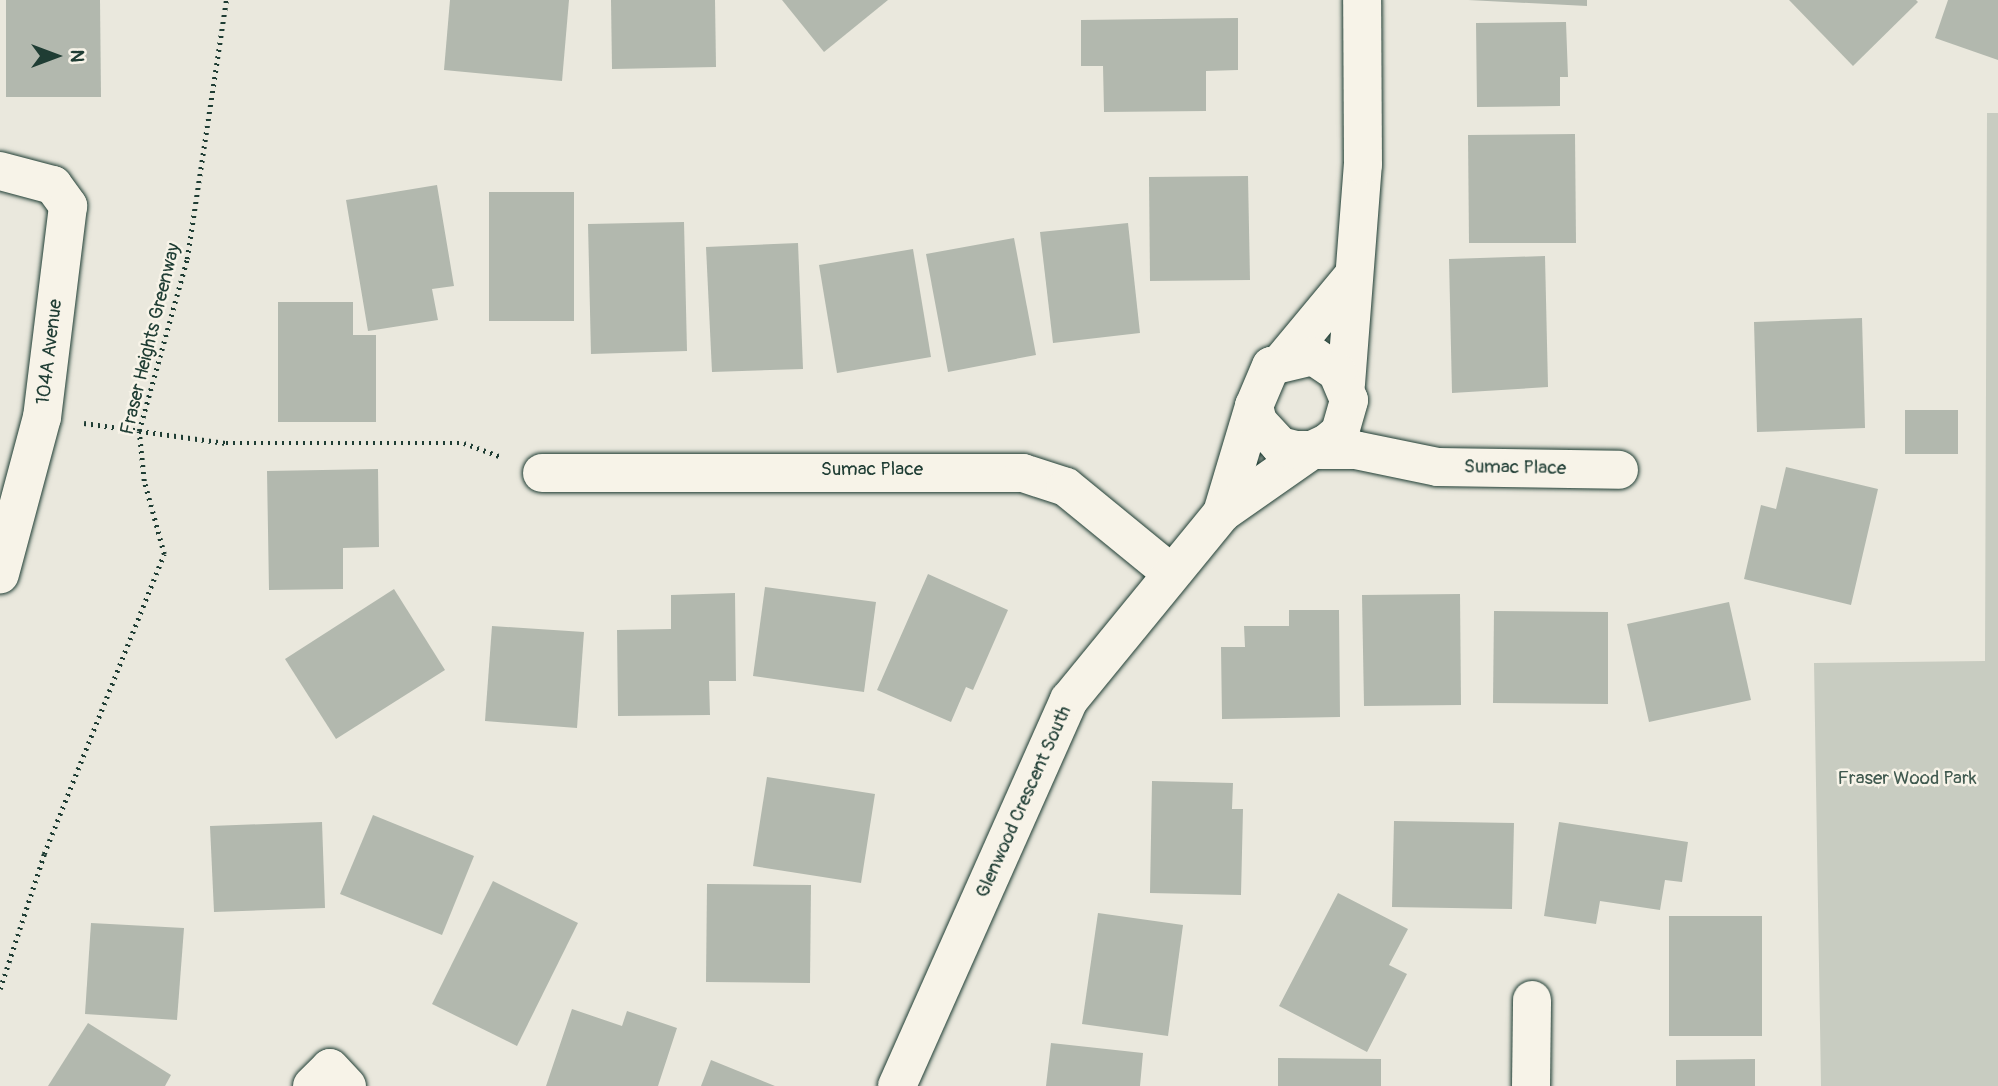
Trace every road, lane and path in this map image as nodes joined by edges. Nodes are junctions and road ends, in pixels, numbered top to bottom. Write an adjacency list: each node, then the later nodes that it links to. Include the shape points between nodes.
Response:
1 (226, 0): 9 (path, Fraser Heights Greenway, via 187,259)
2 (1362, 0): 4 (street, via 1363,165)
3 (0, 171): 16 (street, 104A Avenue, via 53,185 68,206 42,417)
4 (1352, 276): 5 (street); 6 (street)
5 (1284, 359): 6 (street, via 1313,356); 7 (street, via 1261,377)
6 (1346, 384): 10 (street, via 1348,408 1340,432); 11 (street, via 1368,420)
7 (1254, 406): 10 (street, via 1258,422 1280,446); 14 (street, Glenwood Crescent South)
8 (79, 422): 9 (path)
9 (139, 431): 13 (path, via 226,443 464,443); 17 (path, Fraser Heights Greenway, via 144,481 164,554 44,854)
10 (1312, 450): 11 (street, Sumac Place); 14 (street, Glenwood Crescent South)
11 (1411, 460): 12 (street, Sumac Place, via 1438,467)
12 (1619, 470)
13 (542, 473): 15 (street, Sumac Place, via 1023,473 1066,487)
14 (1222, 513): 15 (street, Glenwood Crescent South)
15 (1170, 572): 21 (street, Glenwood Crescent South, via 1069,700)
16 (0, 574)
17 (0, 989)
18 (1532, 1000): 22 (street)
19 (312, 1086): 20 (street, via 330,1068)
20 (347, 1086)
21 (897, 1086)
22 (1531, 1086)

